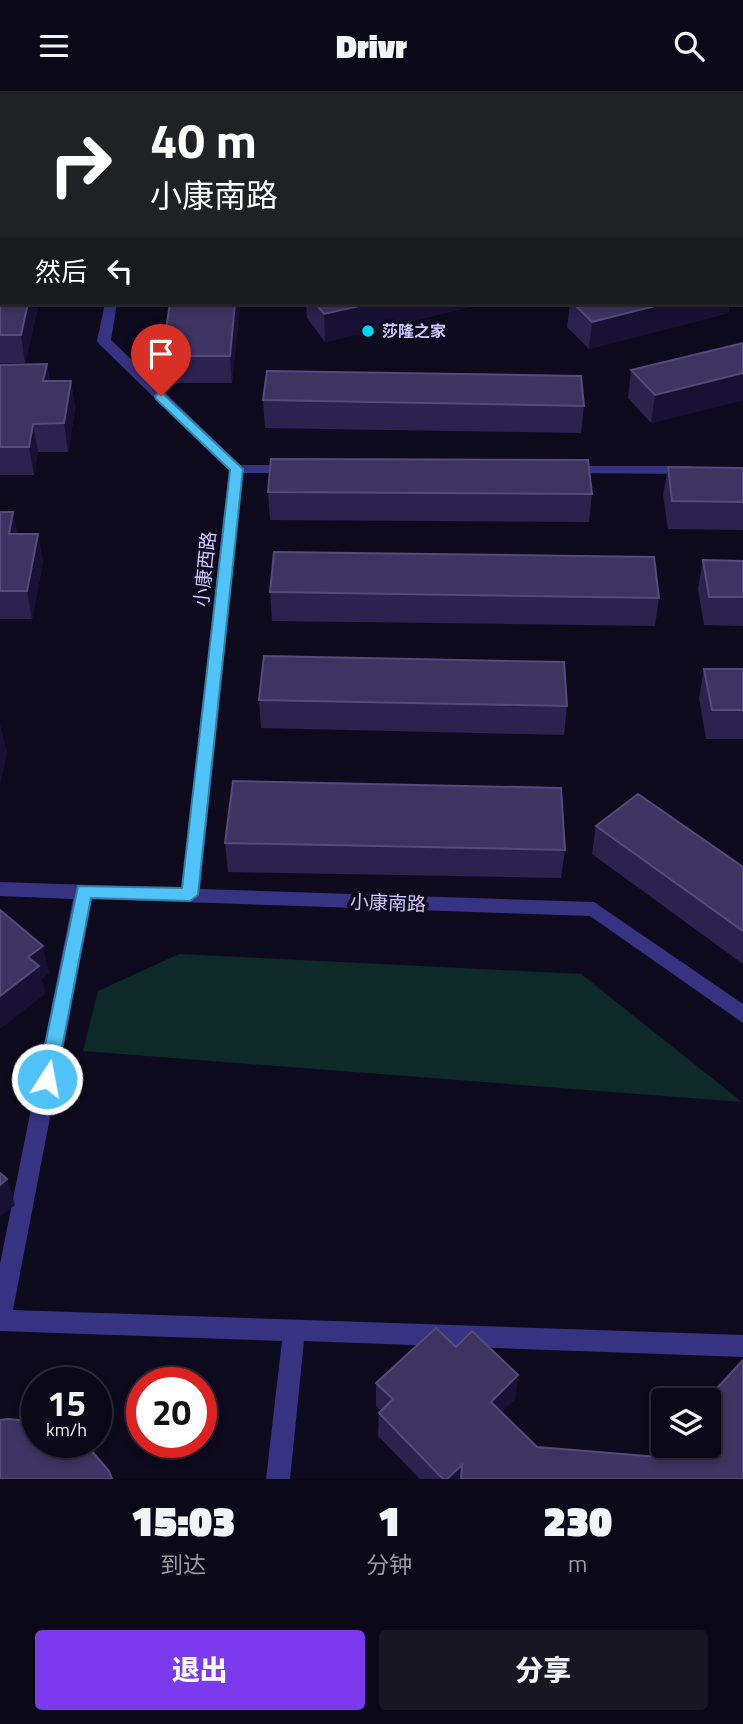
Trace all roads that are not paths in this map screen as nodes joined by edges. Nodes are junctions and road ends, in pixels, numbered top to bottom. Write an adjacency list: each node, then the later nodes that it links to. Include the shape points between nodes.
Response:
1 (111, 305): 2 (lane, via 104,341)
2 (236, 469): 3 (lane); 8 (lane, 小康西路)
3 (305, 469)
4 (551, 470): 5 (lane)
5 (702, 471)
6 (0, 889): 7 (lane, 小康南路)
7 (84, 891): 8 (lane, 小康南路); 10 (lane)
8 (190, 895): 9 (lane, 小康南路, via 594,909)
9 (743, 1015)
10 (0, 1320): 11 (lane)
11 (294, 1330): 12 (lane); 13 (lane)
12 (743, 1346)
13 (278, 1479)

